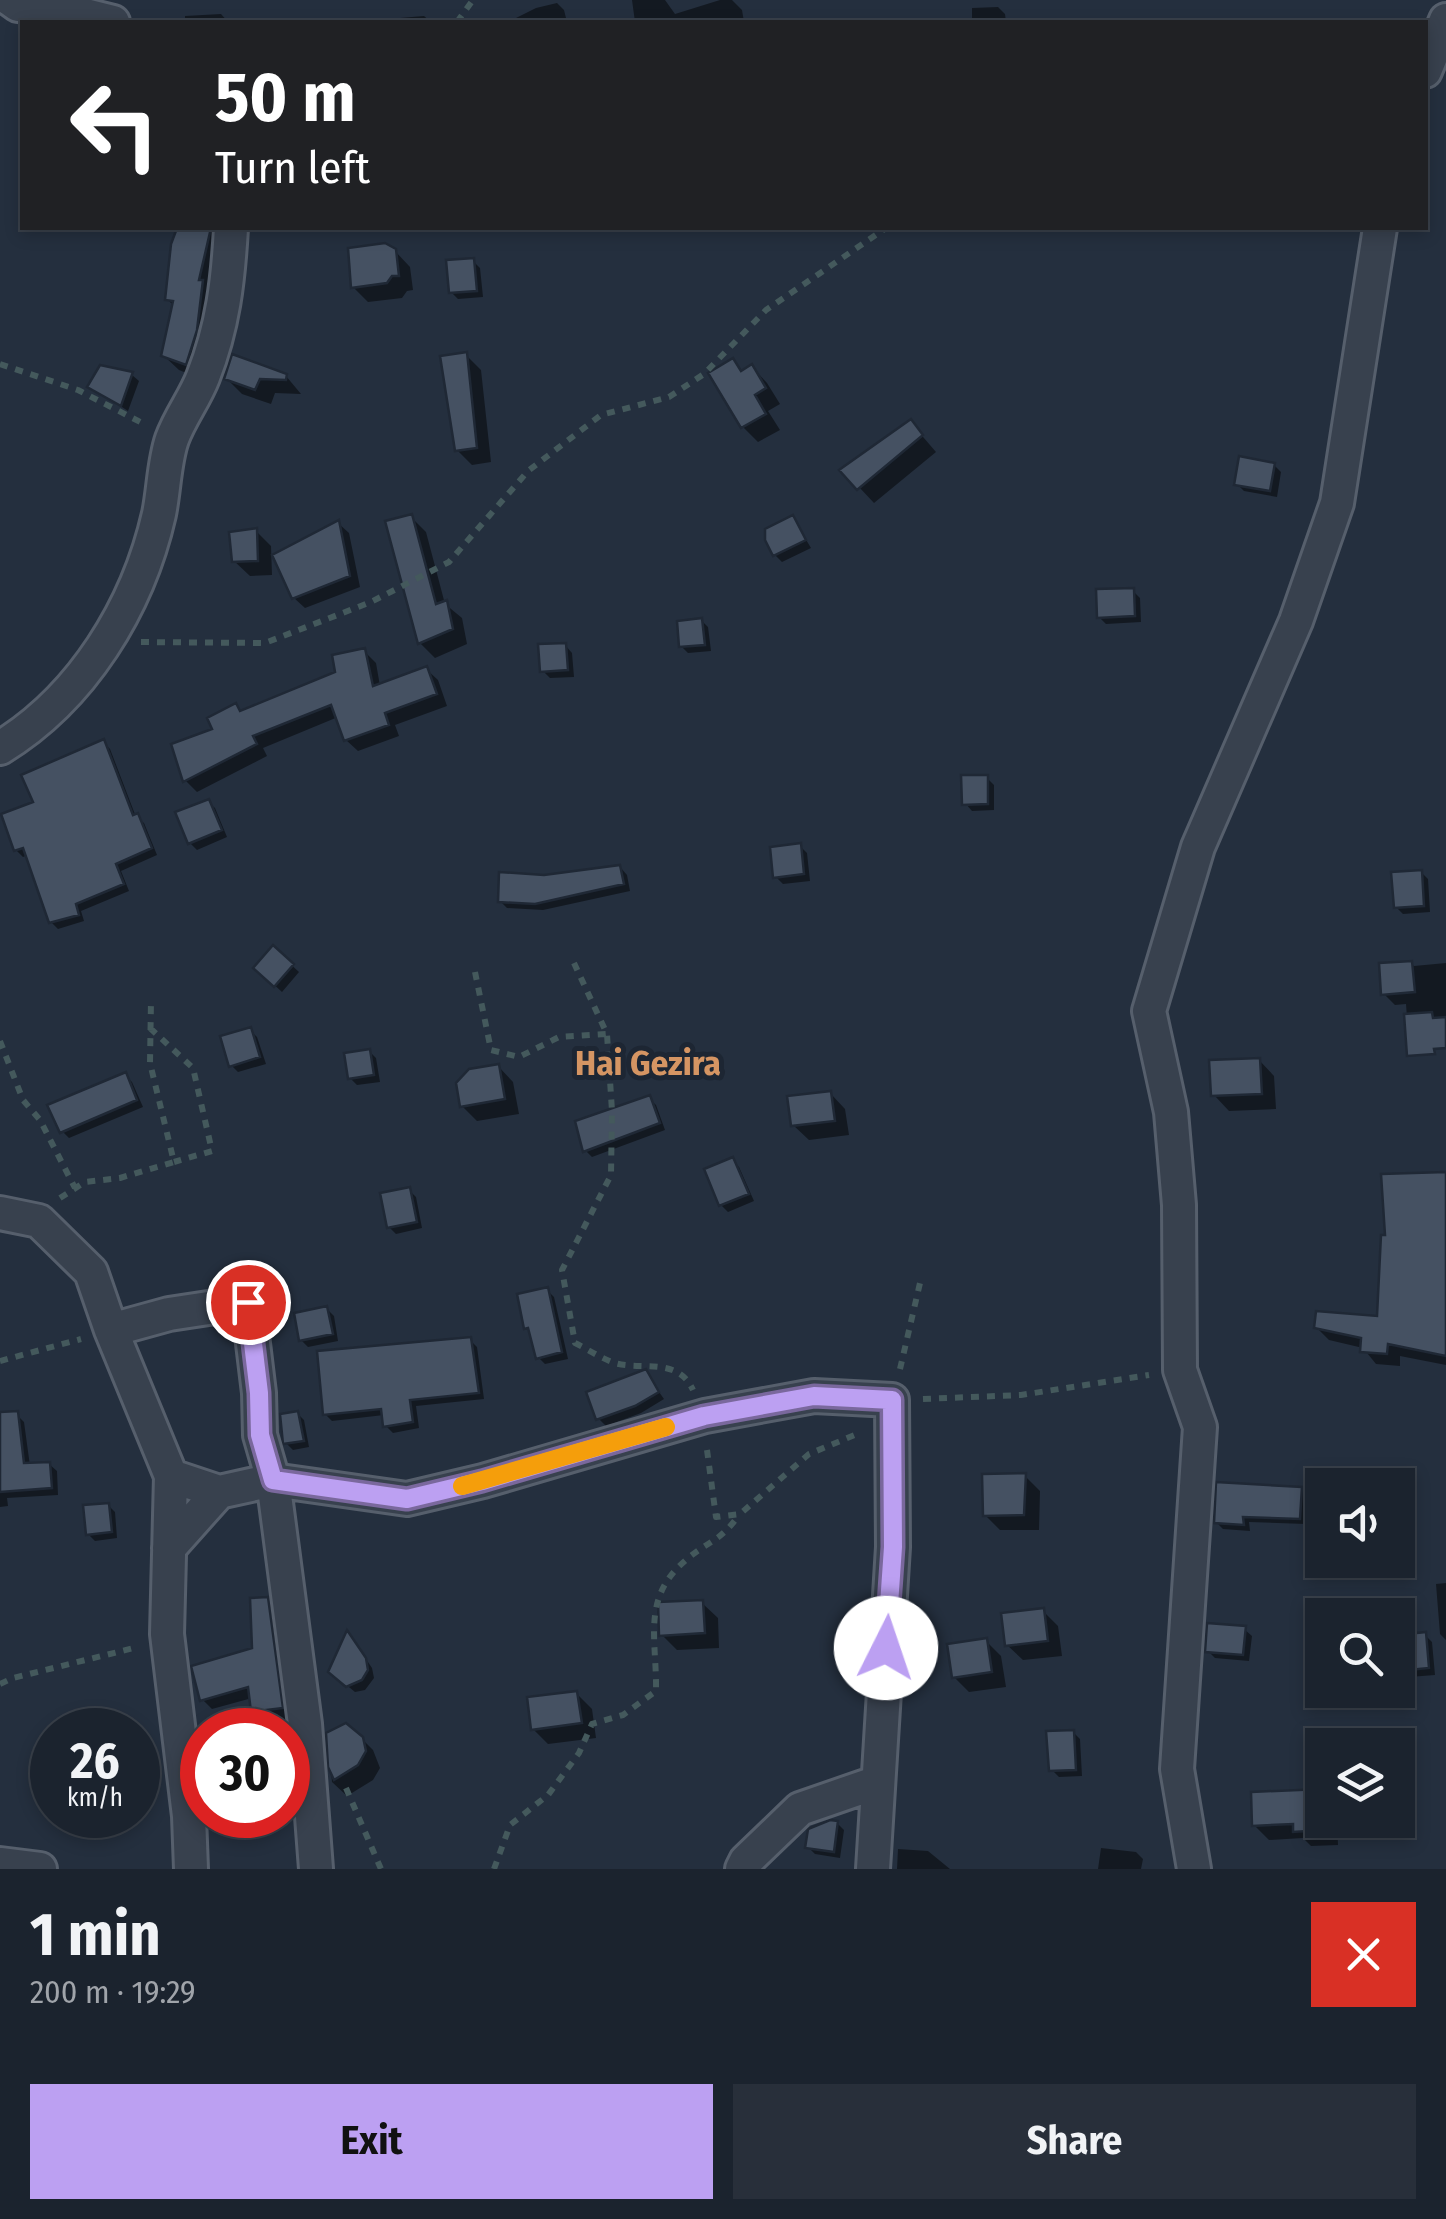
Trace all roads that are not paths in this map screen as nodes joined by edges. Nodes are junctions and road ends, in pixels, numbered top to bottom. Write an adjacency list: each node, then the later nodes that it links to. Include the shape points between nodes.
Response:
1 (11, 0): 2 (street)
2 (105, 20)
3 (1446, 20): 4 (street)
4 (1428, 64)
5 (231, 230): 7 (street, via 228,295 203,376 172,439 158,518 128,602 81,680 32,728)
6 (1380, 230): 21 (street, via 1337,503 1296,620 1198,847 1150,1012 1171,1112 1179,1205 1180,1370 1200,1427 1177,1769)
7 (0, 748)
8 (0, 1213): 9 (street, via 39,1222 91,1272)
9 (110, 1330): 10 (street); 11 (street, via 248,1302 260,1435)
10 (171, 1476): 12 (street); 13 (street)
11 (273, 1480): 12 (street); 14 (street, via 407,1499 704,1416 814,1396 892,1400 893,1547); 18 (street)
12 (219, 1492): 13 (street)
13 (169, 1548): 17 (street, via 167,1634)
14 (878, 1782): 19 (street, via 800,1809); 20 (street)
15 (0, 1864): 16 (street)
16 (40, 1869)
17 (191, 1869)
18 (316, 1869)
19 (742, 1869)
20 (872, 1869)
21 (1194, 1869)

